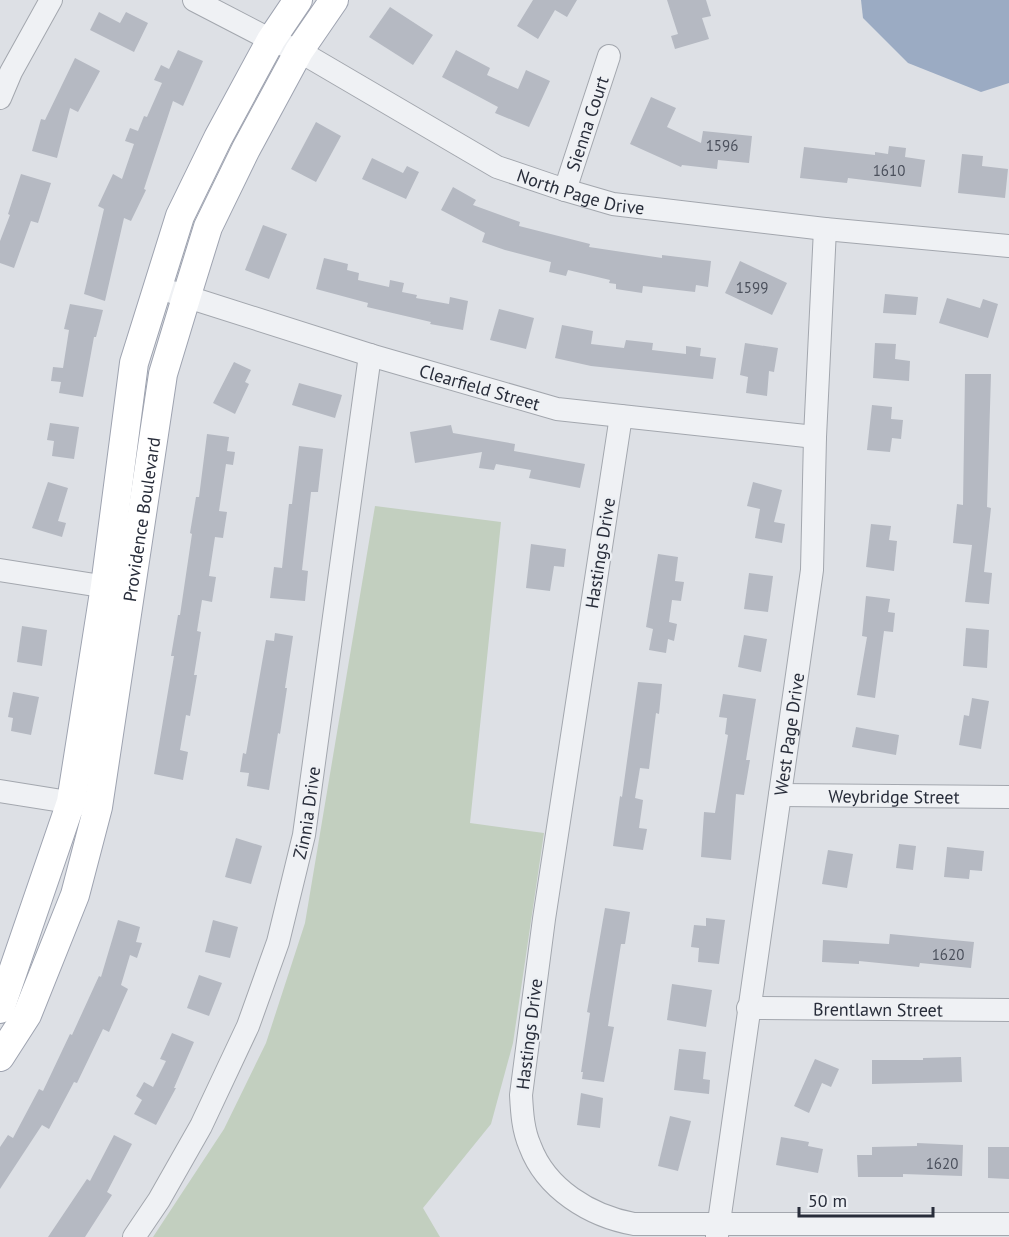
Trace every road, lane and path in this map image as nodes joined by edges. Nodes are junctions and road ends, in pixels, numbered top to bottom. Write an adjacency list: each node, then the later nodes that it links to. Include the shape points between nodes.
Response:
1 (51, 0): 8 (street)
2 (194, 0): 5 (street, North Page Drive)
3 (298, 0): 5 (main road, Providence Boulevard)
4 (334, 0): 6 (main road, Providence Boulevard)
5 (271, 40): 6 (street, North Page Drive); 12 (main road, Providence Boulevard, via 180,216)
6 (299, 51): 9 (street, North Page Drive, via 497,167); 13 (main road, Providence Boulevard, via 208,227)
7 (609, 56): 9 (street, Sienna Court)
8 (0, 98)
9 (565, 190): 10 (street, North Page Drive, via 613,204)
10 (825, 229): 11 (street, North Page Drive); 16 (street, West Page Drive)
11 (1009, 246)
12 (158, 286): 13 (street, Clearfield Street); 18 (main road, Providence Boulevard, via 134,363)
13 (186, 297): 14 (street, Clearfield Street); 18 (main road, Providence Boulevard, via 163,374)
14 (370, 355): 15 (street, Clearfield Street, via 557,409); 29 (street, Zinnia Drive, via 304,835 278,942 248,1026 201,1126)
15 (621, 416): 16 (street, Clearfield Street); 28 (street, Hastings Drive, via 544,919 521,1095 523,1124 530,1148 546,1175 580,1206 634,1224)
16 (815, 437): 20 (street, West Page Drive, via 812,570)
17 (0, 570): 18 (street)
18 (117, 588): 22 (main road, Providence Boulevard)
19 (0, 792): 22 (street)
20 (780, 795): 21 (street, Weybridge Street); 23 (street, West Page Drive)
21 (1009, 797)
22 (85, 805): 24 (main road, Providence Boulevard)
23 (748, 1008): 25 (street, Brentlawn Street); 28 (street, West Page Drive)
24 (7, 1009): 26 (main road, Providence Boulevard)
25 (1009, 1010)
26 (0, 1057)
27 (1009, 1224): 28 (street, Hastings Drive)
28 (718, 1230)
29 (134, 1237)

